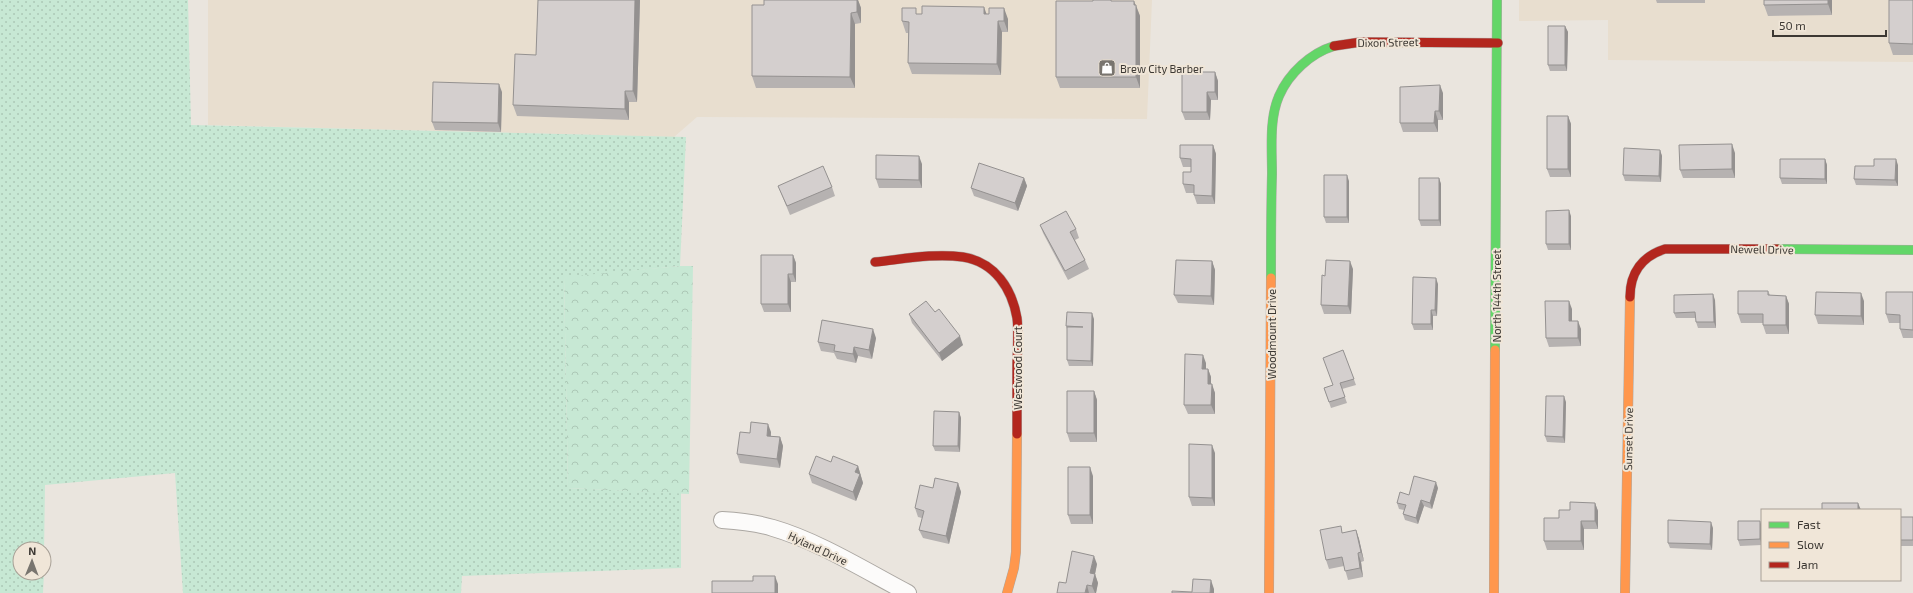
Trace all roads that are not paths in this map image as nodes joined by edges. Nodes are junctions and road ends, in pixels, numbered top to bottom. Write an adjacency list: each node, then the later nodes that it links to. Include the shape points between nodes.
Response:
1 (1497, 0): 2 (street, North 144th Street)
2 (1498, 43): 3 (street, Dixon Street, via 1346,44 1324,50 1306,62); 11 (street, North 144th Street)
3 (1290, 78): 10 (street, Woodmount Drive, via 1278,97 1272,130)
4 (1913, 250): 6 (street, Newell Drive, via 1665,249 1640,262)
5 (875, 262): 9 (street, Westwood Court, via 938,256 966,257 999,274 1014,301 1017,319 1016,552)
6 (1631, 284): 12 (street, Sunset Drive)
7 (722, 520): 8 (street, Hyland Drive, via 744,521 794,536)
8 (908, 593)
9 (1007, 593)
10 (1269, 593)
11 (1494, 593)
12 (1625, 593)

